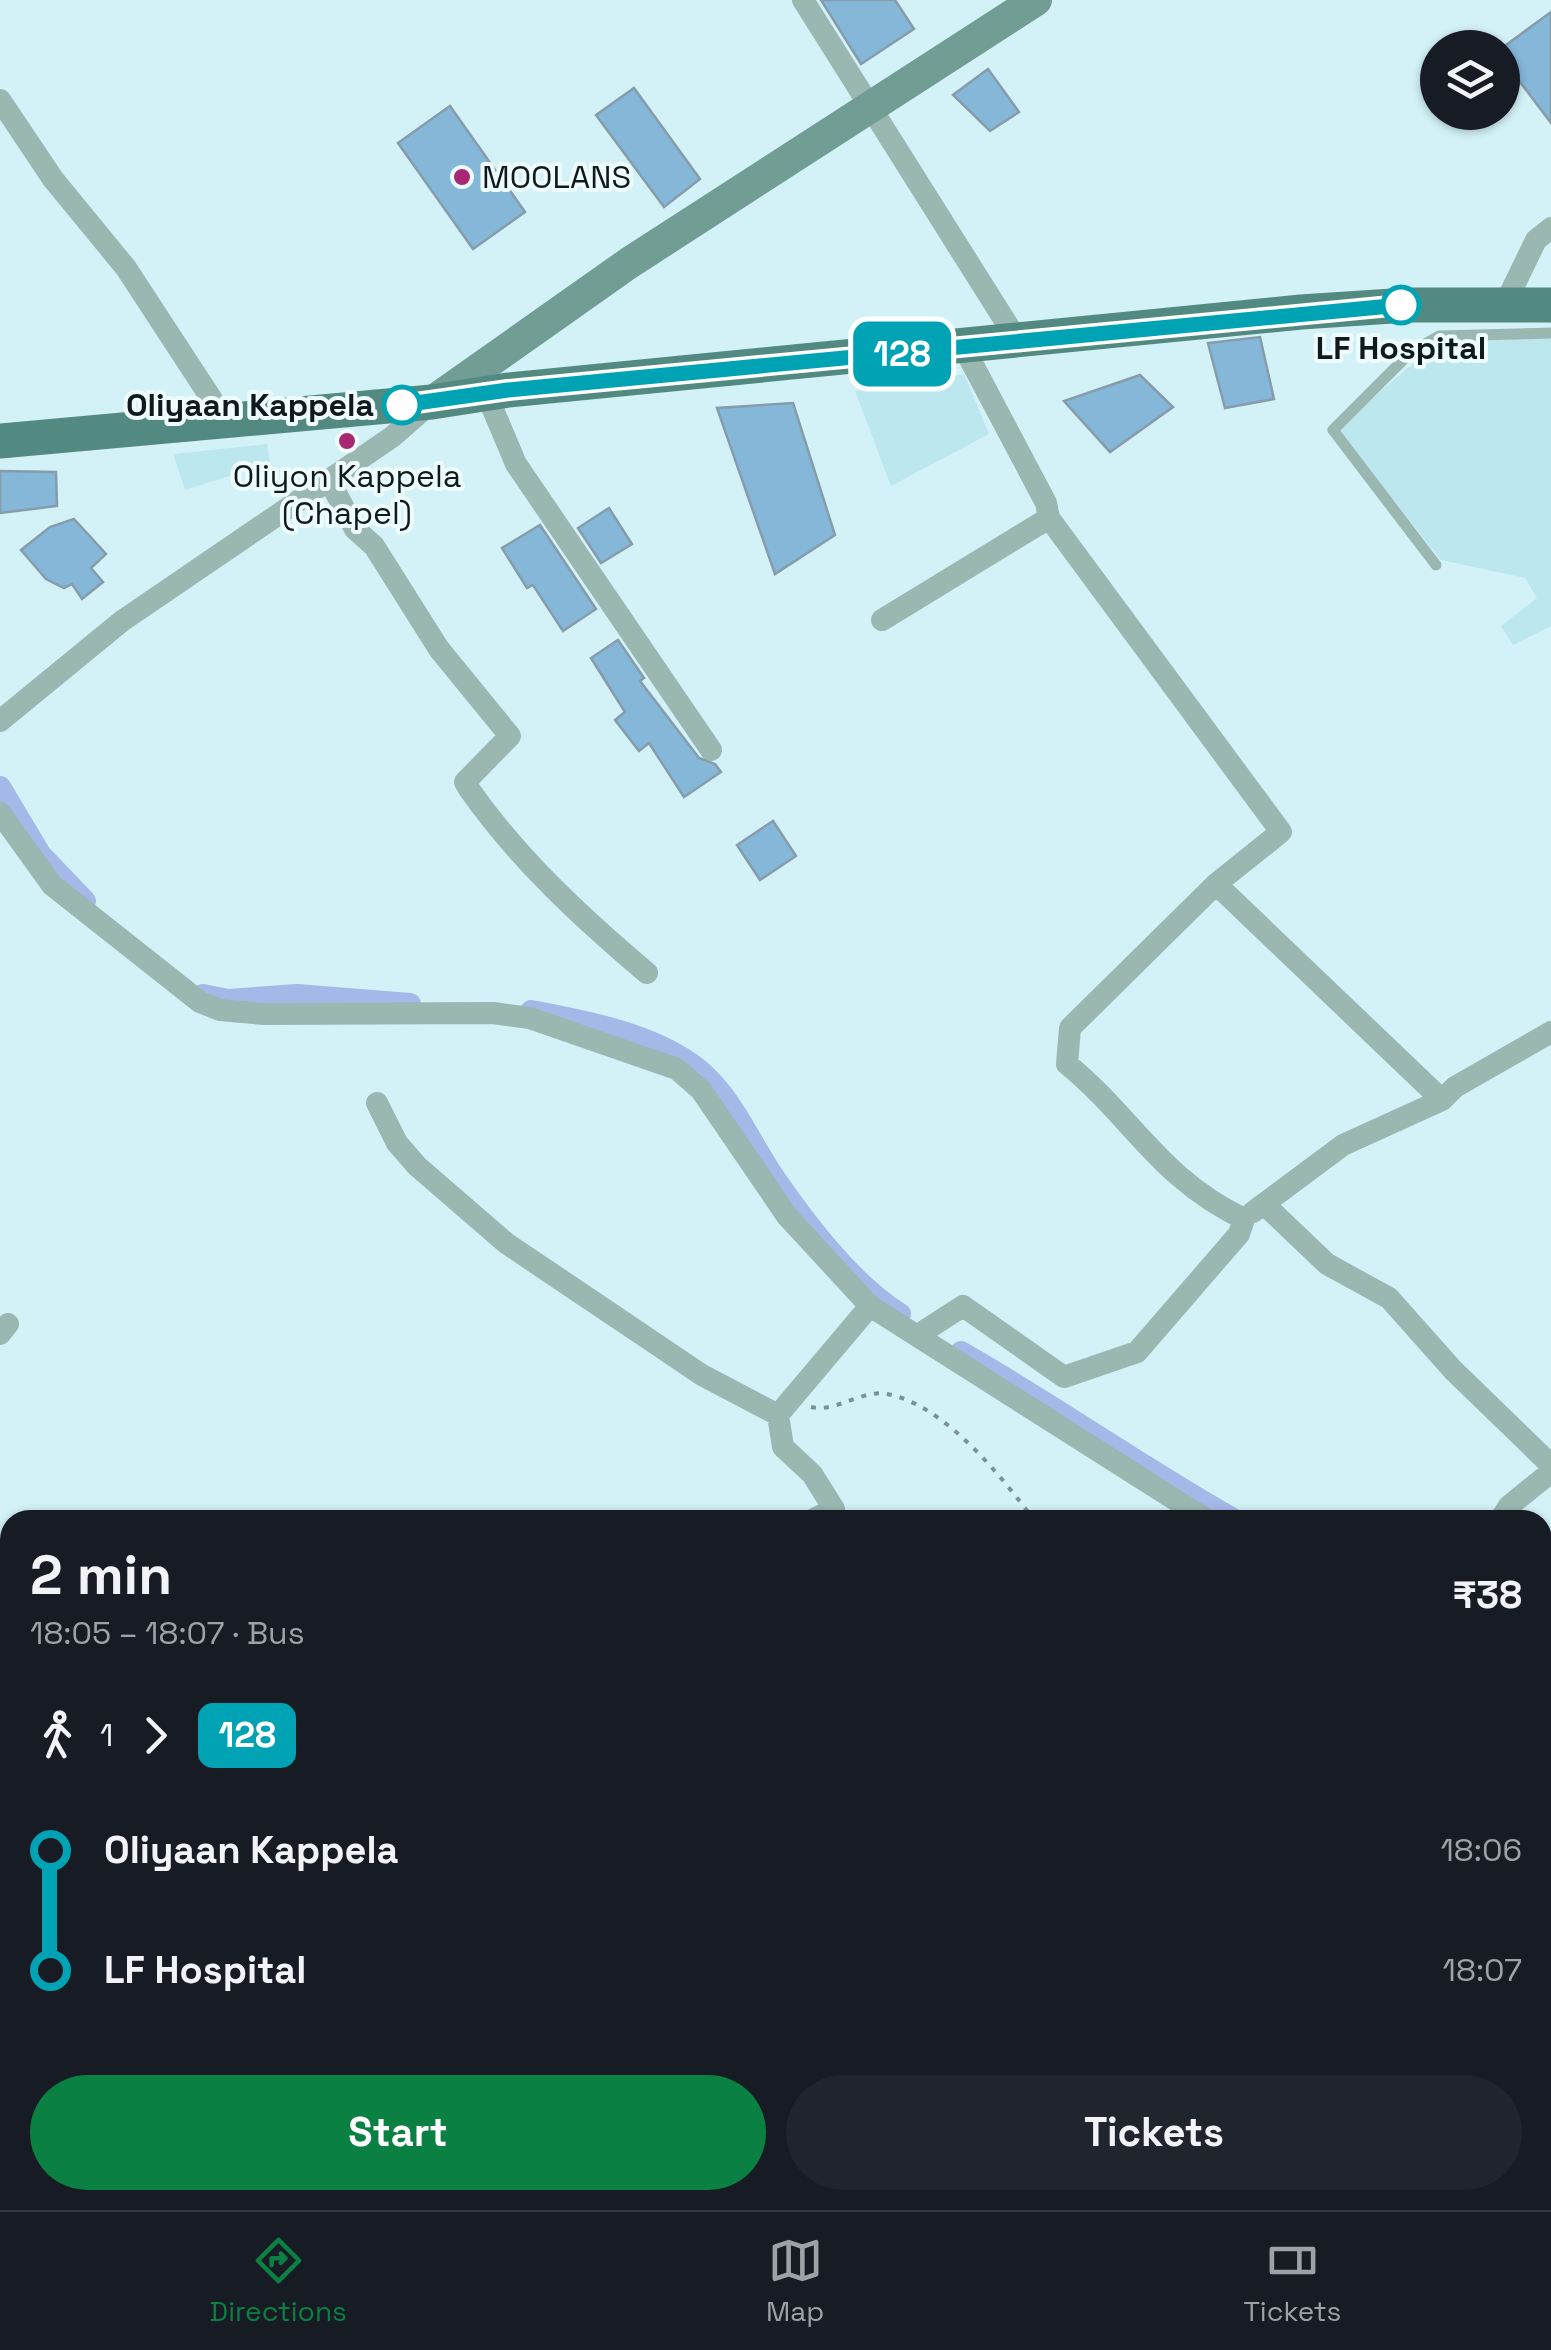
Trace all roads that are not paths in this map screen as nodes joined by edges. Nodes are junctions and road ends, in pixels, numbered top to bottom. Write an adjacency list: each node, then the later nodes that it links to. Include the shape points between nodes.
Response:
1 (803, 0): 4 (street)
2 (1036, 0): 4 (main road)
3 (0, 100): 13 (street, via 53,180 126,268)
4 (868, 104): 9 (street); 12 (main road)
5 (1551, 228): 6 (street, via 1536,240)
6 (1506, 302): 7 (main road); 9 (main road, via 1301,312)
7 (1551, 305)
8 (1551, 333): 17 (lane, via 1439,336 1411,352 1333,430)
9 (1019, 343): 10 (main road)
10 (964, 348): 11 (main road); 16 (street)
11 (486, 393): 12 (main road); 20 (street, via 516,464)
12 (432, 402): 13 (main road); 15 (street)
13 (224, 418): 14 (main road)
14 (0, 441)
15 (329, 480): 19 (street, via 122,621); 23 (street, via 439,649 510,736 466,782 469,789 574,909)
16 (1049, 518): 18 (street); 22 (street, via 1281,832)
17 (1436, 566)
18 (882, 620)
19 (0, 722)
20 (712, 750)
21 (0, 814): 29 (street, via 52,885 170,982 220,1010 493,1013 530,1018 677,1069 701,1090 787,1216)
22 (1216, 884): 25 (street); 28 (street, via 1070,1028 1068,1064 1105,1096 1159,1162)
23 (647, 973)
24 (1551, 1032): 25 (street)
25 (1442, 1100): 27 (street, via 1343,1145)
26 (377, 1103): 31 (street, via 417,1166 506,1243 702,1374)
27 (1264, 1204): 28 (street); 32 (street, via 1327,1264 1389,1298)
28 (1244, 1219): 30 (street, via 1240,1234 1138,1352 1064,1377 963,1306)
29 (870, 1306): 30 (street); 31 (street)
30 (918, 1336): 34 (street)
31 (778, 1415): 33 (street, via 783,1446 812,1474)
32 (1551, 1468): 35 (street)
33 (832, 1510)
34 (1191, 1510)
35 (1506, 1510)

